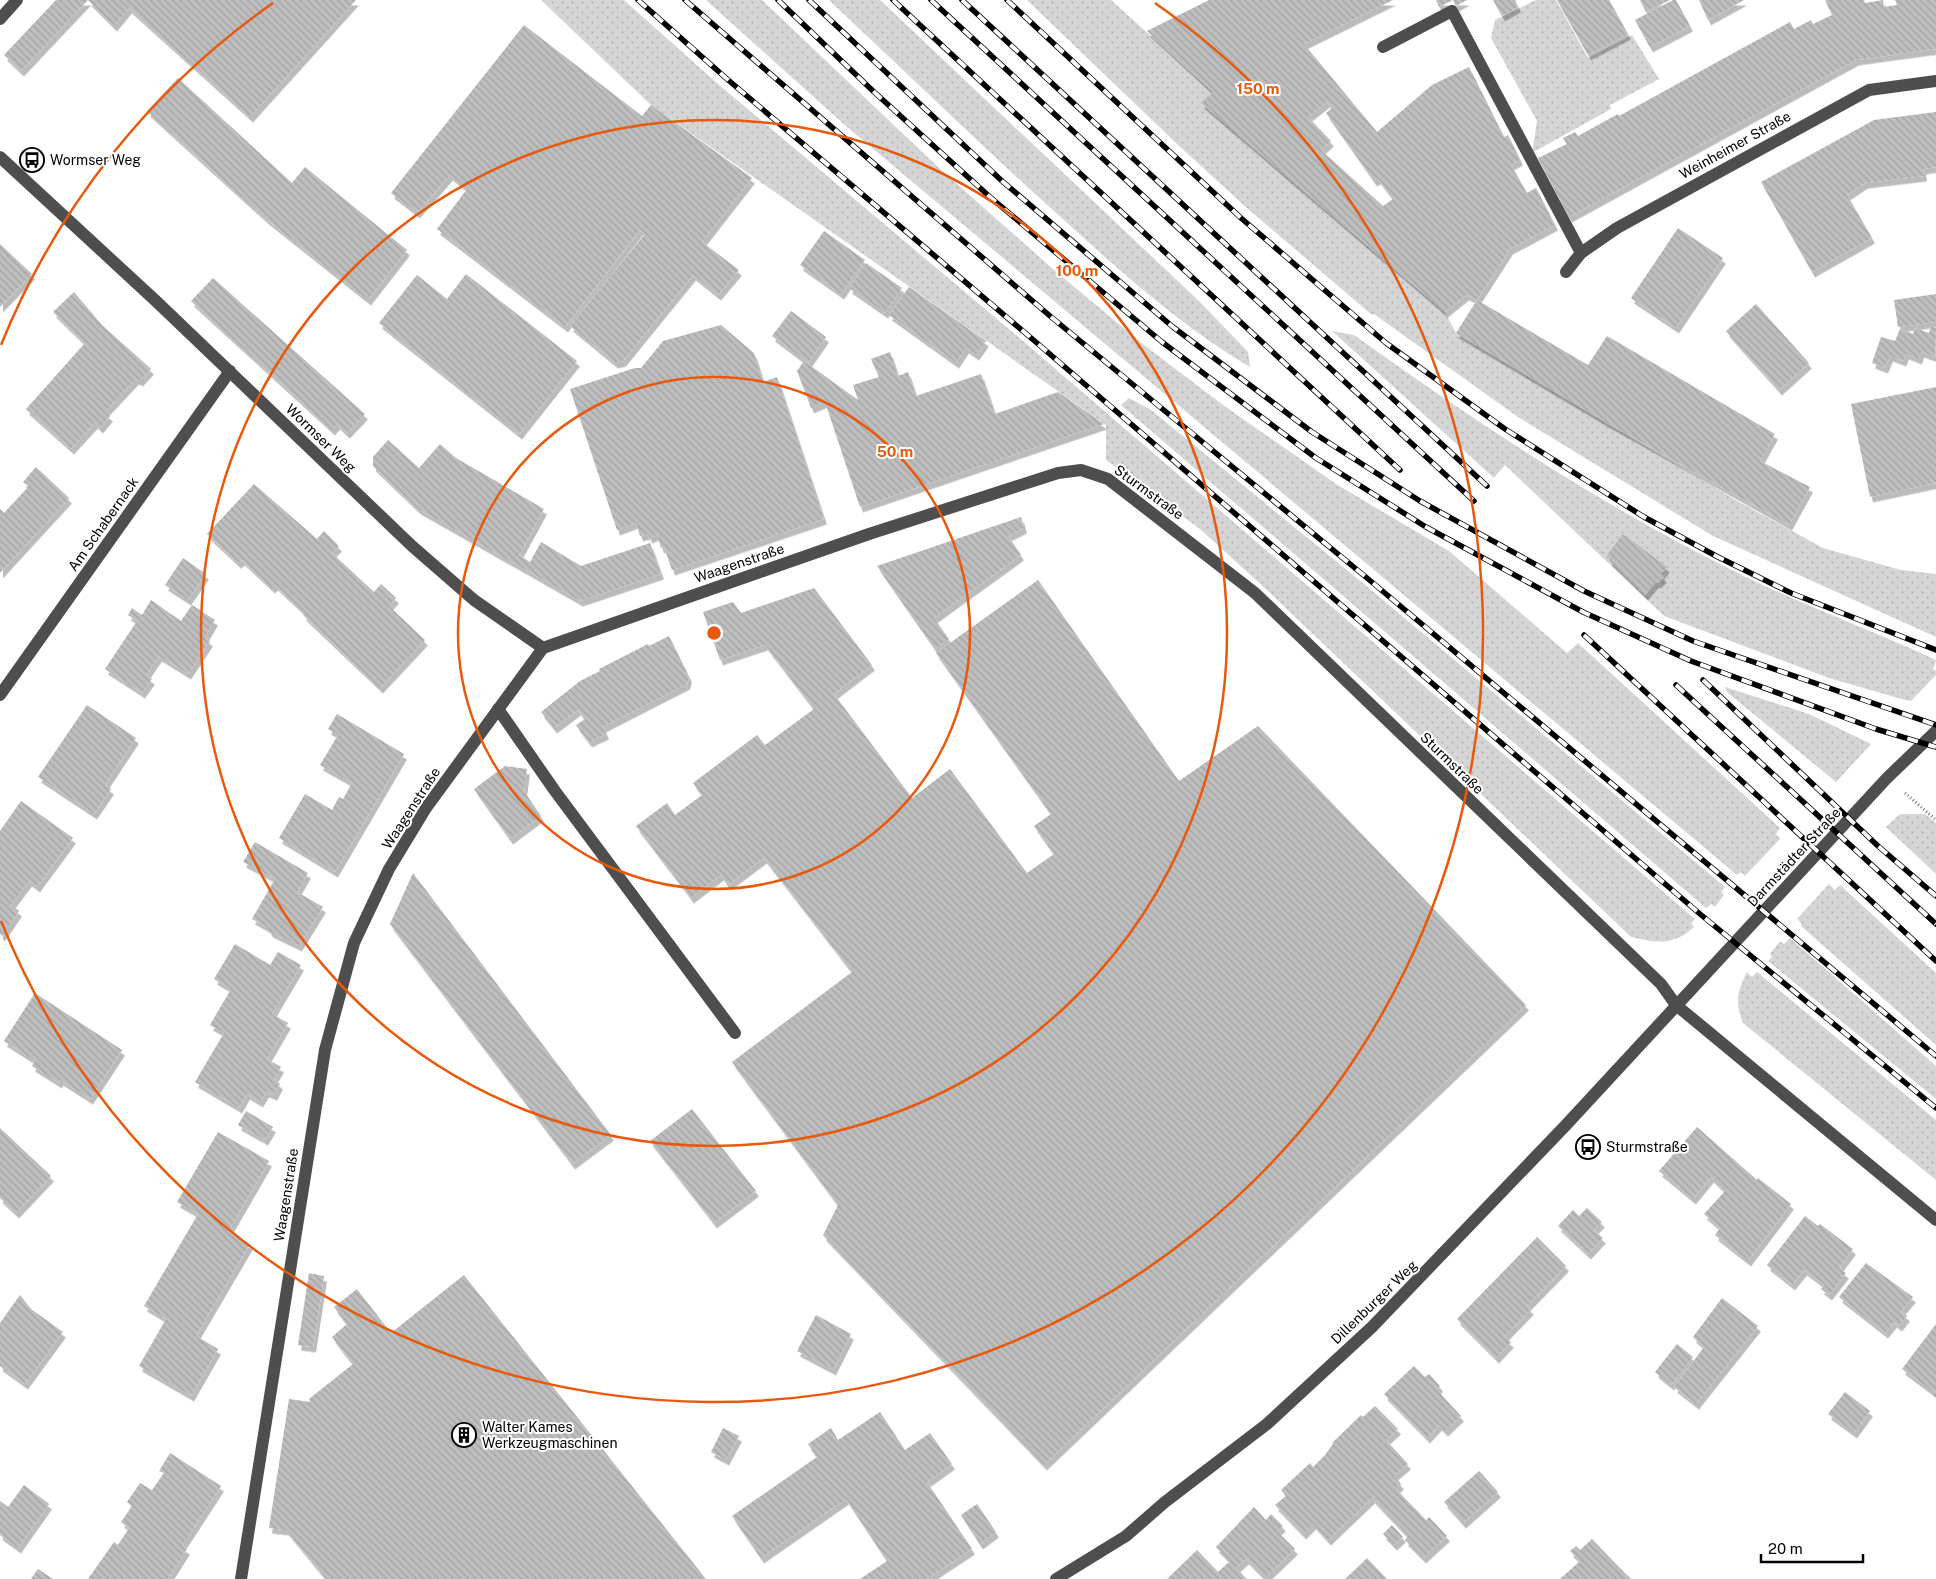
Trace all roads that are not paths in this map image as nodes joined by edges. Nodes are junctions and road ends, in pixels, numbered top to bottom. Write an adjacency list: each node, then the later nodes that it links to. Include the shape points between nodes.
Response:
1 (17, 0): 2 (street)
2 (0, 19)
3 (1383, 47): 6 (street, via 1452,11)
4 (1936, 82): 6 (street, Weinheimer Straße, via 1869,90 1617,228)
5 (0, 157): 8 (street, Wormser Weg)
6 (1581, 253): 7 (street, Weinheimer Straße)
7 (1566, 272)
8 (230, 371): 10 (street, Wormser Weg, via 412,546 474,600); 11 (street, Am Schabernack)
9 (1098, 474): 10 (street, Waagenstraße, via 1081,470 1058,473 869,534); 14 (street, Sturmstraße, via 1120,486 1255,594 1661,984)
10 (542, 648): 12 (street, Waagenstraße)
11 (0, 695)
12 (498, 709): 15 (street); 17 (street, Waagenstraße, via 426,808 388,870 354,943 339,993 322,1069)
13 (1936, 731): 14 (street, Darmstädter Straße, via 1887,778)
14 (1676, 1005): 16 (street, Sturmstraße); 18 (street, Dillenburger Weg, via 1372,1327 1267,1424 1126,1536)
15 (735, 1033)
16 (1936, 1220)
17 (241, 1579)
18 (1056, 1579)

